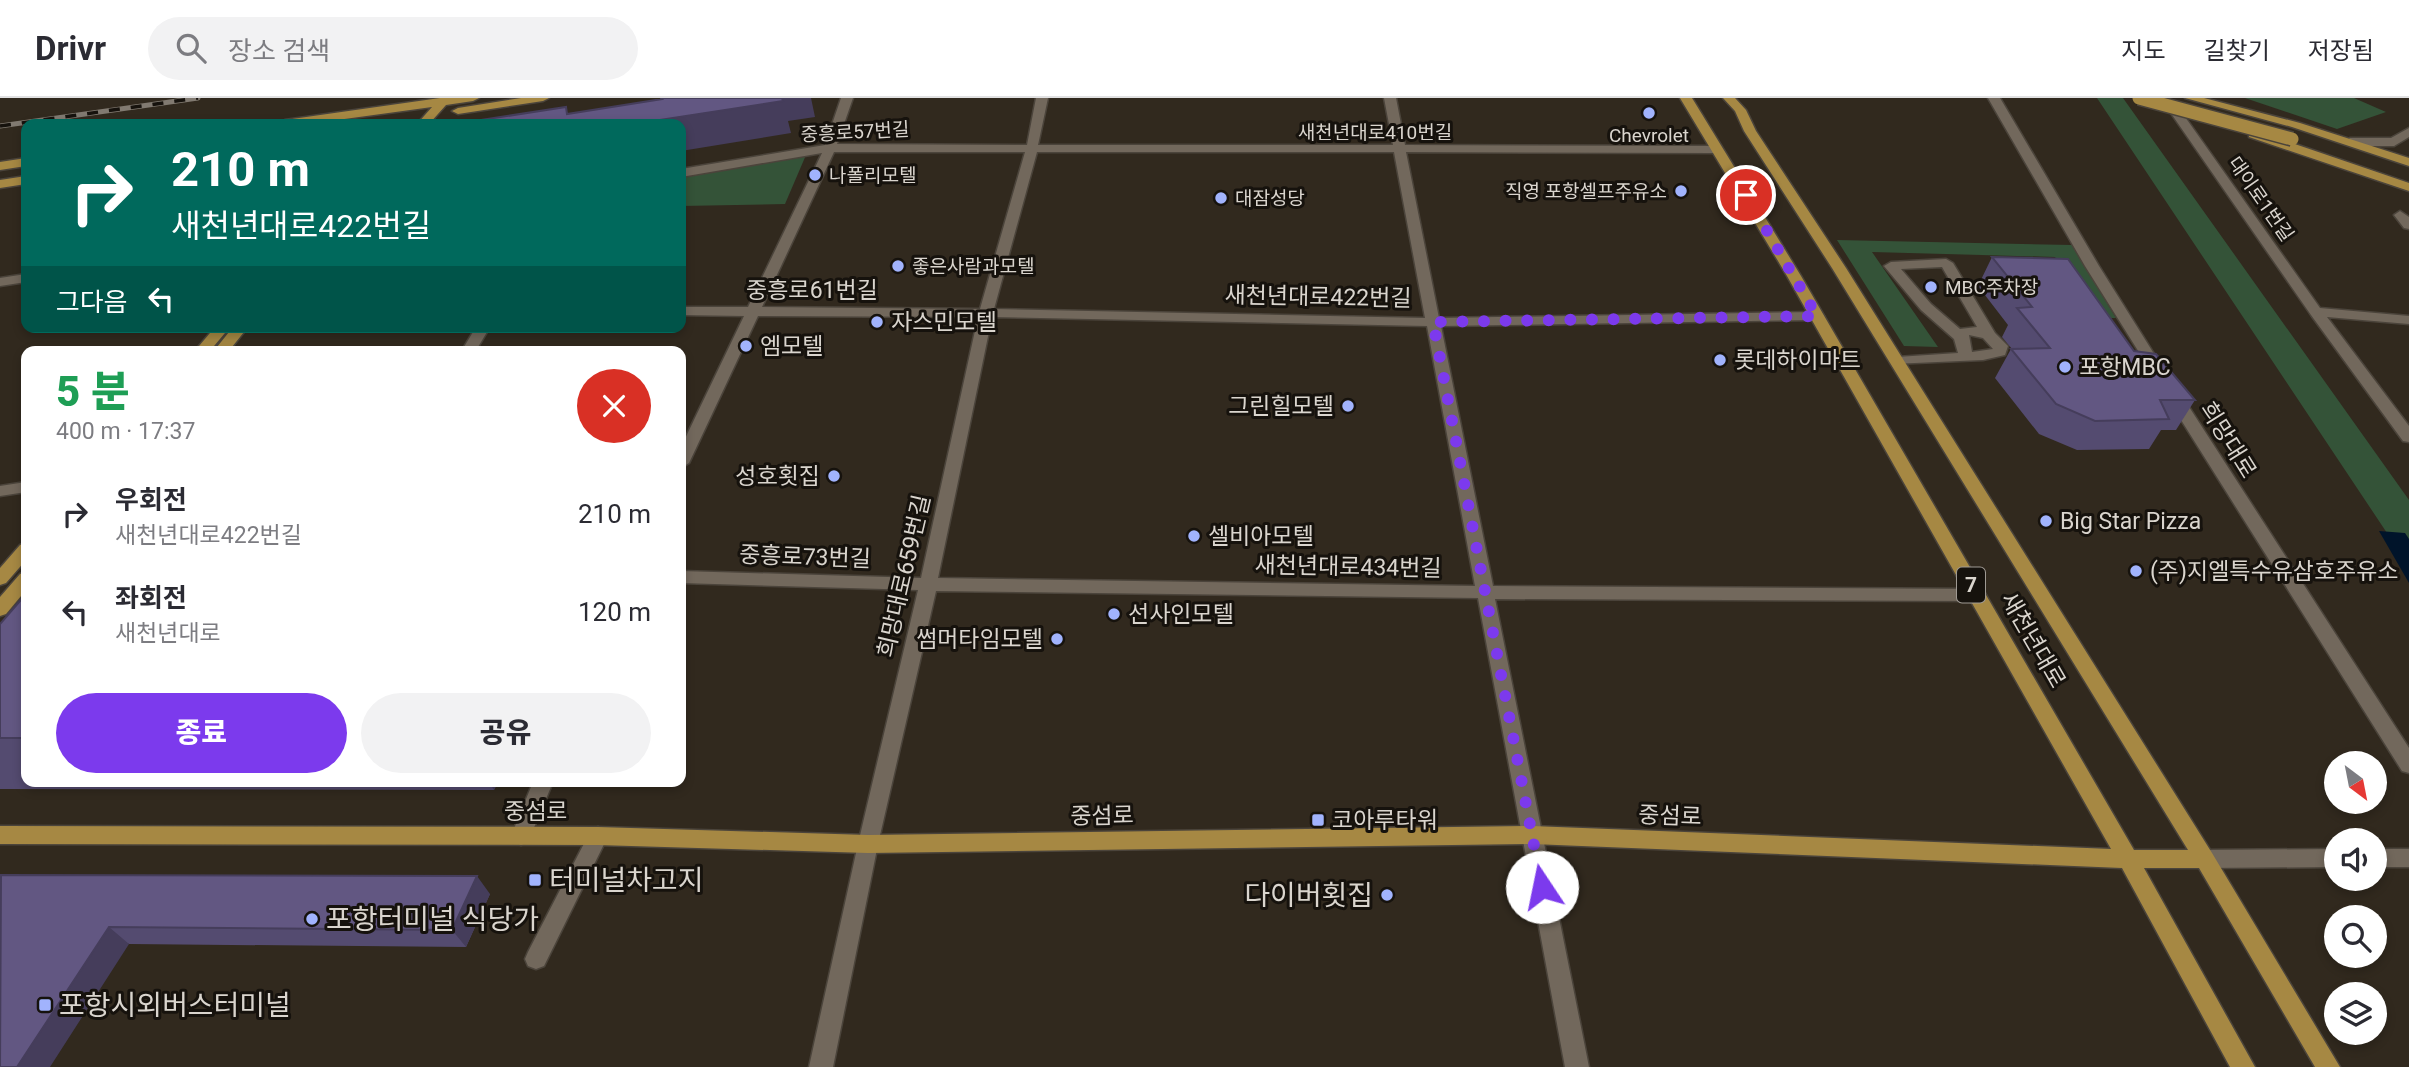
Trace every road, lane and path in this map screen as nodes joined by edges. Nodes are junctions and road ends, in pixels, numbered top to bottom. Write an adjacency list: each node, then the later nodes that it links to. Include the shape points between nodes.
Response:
1 (473, 98): 12 (main road)
2 (543, 98): 20 (main road)
3 (847, 98): 24 (street)
4 (1042, 98): 23 (street, 희망대로659번길)
5 (1390, 98): 25 (street)
6 (1729, 98): 50 (main road, 새천년대로 / 7)
7 (1994, 98): 63 (street, 희망대로, via 2100,278)
8 (2139, 98): 22 (main road, bridge)
9 (2148, 98): 15 (main road, via 2162,107)
10 (2190, 98): 15 (main road, via 2196,104 2193,108); 16 (main road)
11 (2205, 98): 16 (main road)
12 (444, 100): 14 (main road); 19 (main road)
13 (1685, 101): 26 (main road, 새천년대로 / 7)
14 (419, 102): 17 (main road); 18 (main road)
15 (2177, 106): 22 (main road); 36 (main road); 41 (street, 대이로1번길)
16 (2229, 106): 27 (main road, via 2350,142)
17 (315, 119)
18 (401, 119)
19 (428, 119)
20 (432, 119)
21 (2409, 132): 27 (street)
22 (2294, 135): 31 (main road); 34 (main road)
23 (1032, 147): 24 (street, 중흥로57번길); 25 (street, 새천년대로410번길); 43 (street, 희망대로659번길)
24 (830, 149): 32 (street, 중흥로57번길); 42 (street)
25 (1400, 149): 26 (street, 새천년대로410번길); 46 (street)
26 (1717, 149): 44 (main road, 새천년대로 / 7)
27 (2393, 149): 28 (main road)
28 (2409, 162)
29 (21, 163): 30 (main road)
30 (0, 166)
31 (2409, 171)
32 (686, 172)
33 (21, 181): 35 (main road)
34 (2409, 182)
35 (0, 184)
36 (2409, 187)
37 (21, 279): 38 (street); 39 (street)
38 (0, 282)
39 (0, 294)
40 (686, 312): 42 (street, 중흥로61번길)
41 (2316, 312): 45 (street); 51 (street, 대이로1번길)
42 (753, 313): 43 (street, 중흥로61번길); 52 (street)
43 (986, 313): 46 (street, 새천년대로422번길); 59 (street, 희망대로659번길)
44 (1817, 316): 46 (street, 새천년대로422번길); 61 (main road, 새천년대로 / 7)
45 (2409, 320)
46 (1433, 322): 60 (street)
47 (1988, 333): 48 (street, via 1974,329); 48 (street, via 1946,263 1891,266 1926,307); 49 (street, via 2001,346 2000,352)
48 (1961, 337): 49 (street)
49 (1966, 356): 50 (street)
50 (1897, 361): 74 (main road, 새천년대로 / 7)
51 (2409, 437)
52 (686, 453)
53 (21, 488): 54 (street)
54 (0, 491)
55 (21, 555): 57 (main road)
56 (686, 577): 59 (street, 중흥로73번길)
57 (0, 579)
58 (21, 584): 62 (main road)
59 (928, 586): 60 (street, 새천년대로434번길); 69 (street, 희망대로659번길)
60 (1486, 593): 61 (street, 새천년대로434번길); 66 (street)
61 (1977, 595): 73 (main road, 새천년대로 / 7)
62 (0, 609)
63 (2409, 765)
64 (540, 787): 67 (street)
65 (0, 835): 67 (main road, 중섬로)
66 (1532, 835): 69 (main road, 중섬로); 73 (main road, 중섬로); 77 (street)
67 (521, 836): 68 (main road, 중섬로)
68 (598, 836): 69 (main road, 중섬로); 75 (street)
69 (868, 844): 76 (street, 희망대로659번길)
70 (2324, 858): 74 (street)
71 (2387, 858): 72 (street)
72 (2409, 858)
73 (2128, 859): 74 (main road, 중섬로); 78 (main road, 새천년대로 / 7)
74 (2205, 859): 79 (main road, 새천년대로 / 7)
75 (536, 958)
76 (821, 1067)
77 (1577, 1067)
78 (2243, 1067)
79 (2328, 1067)

